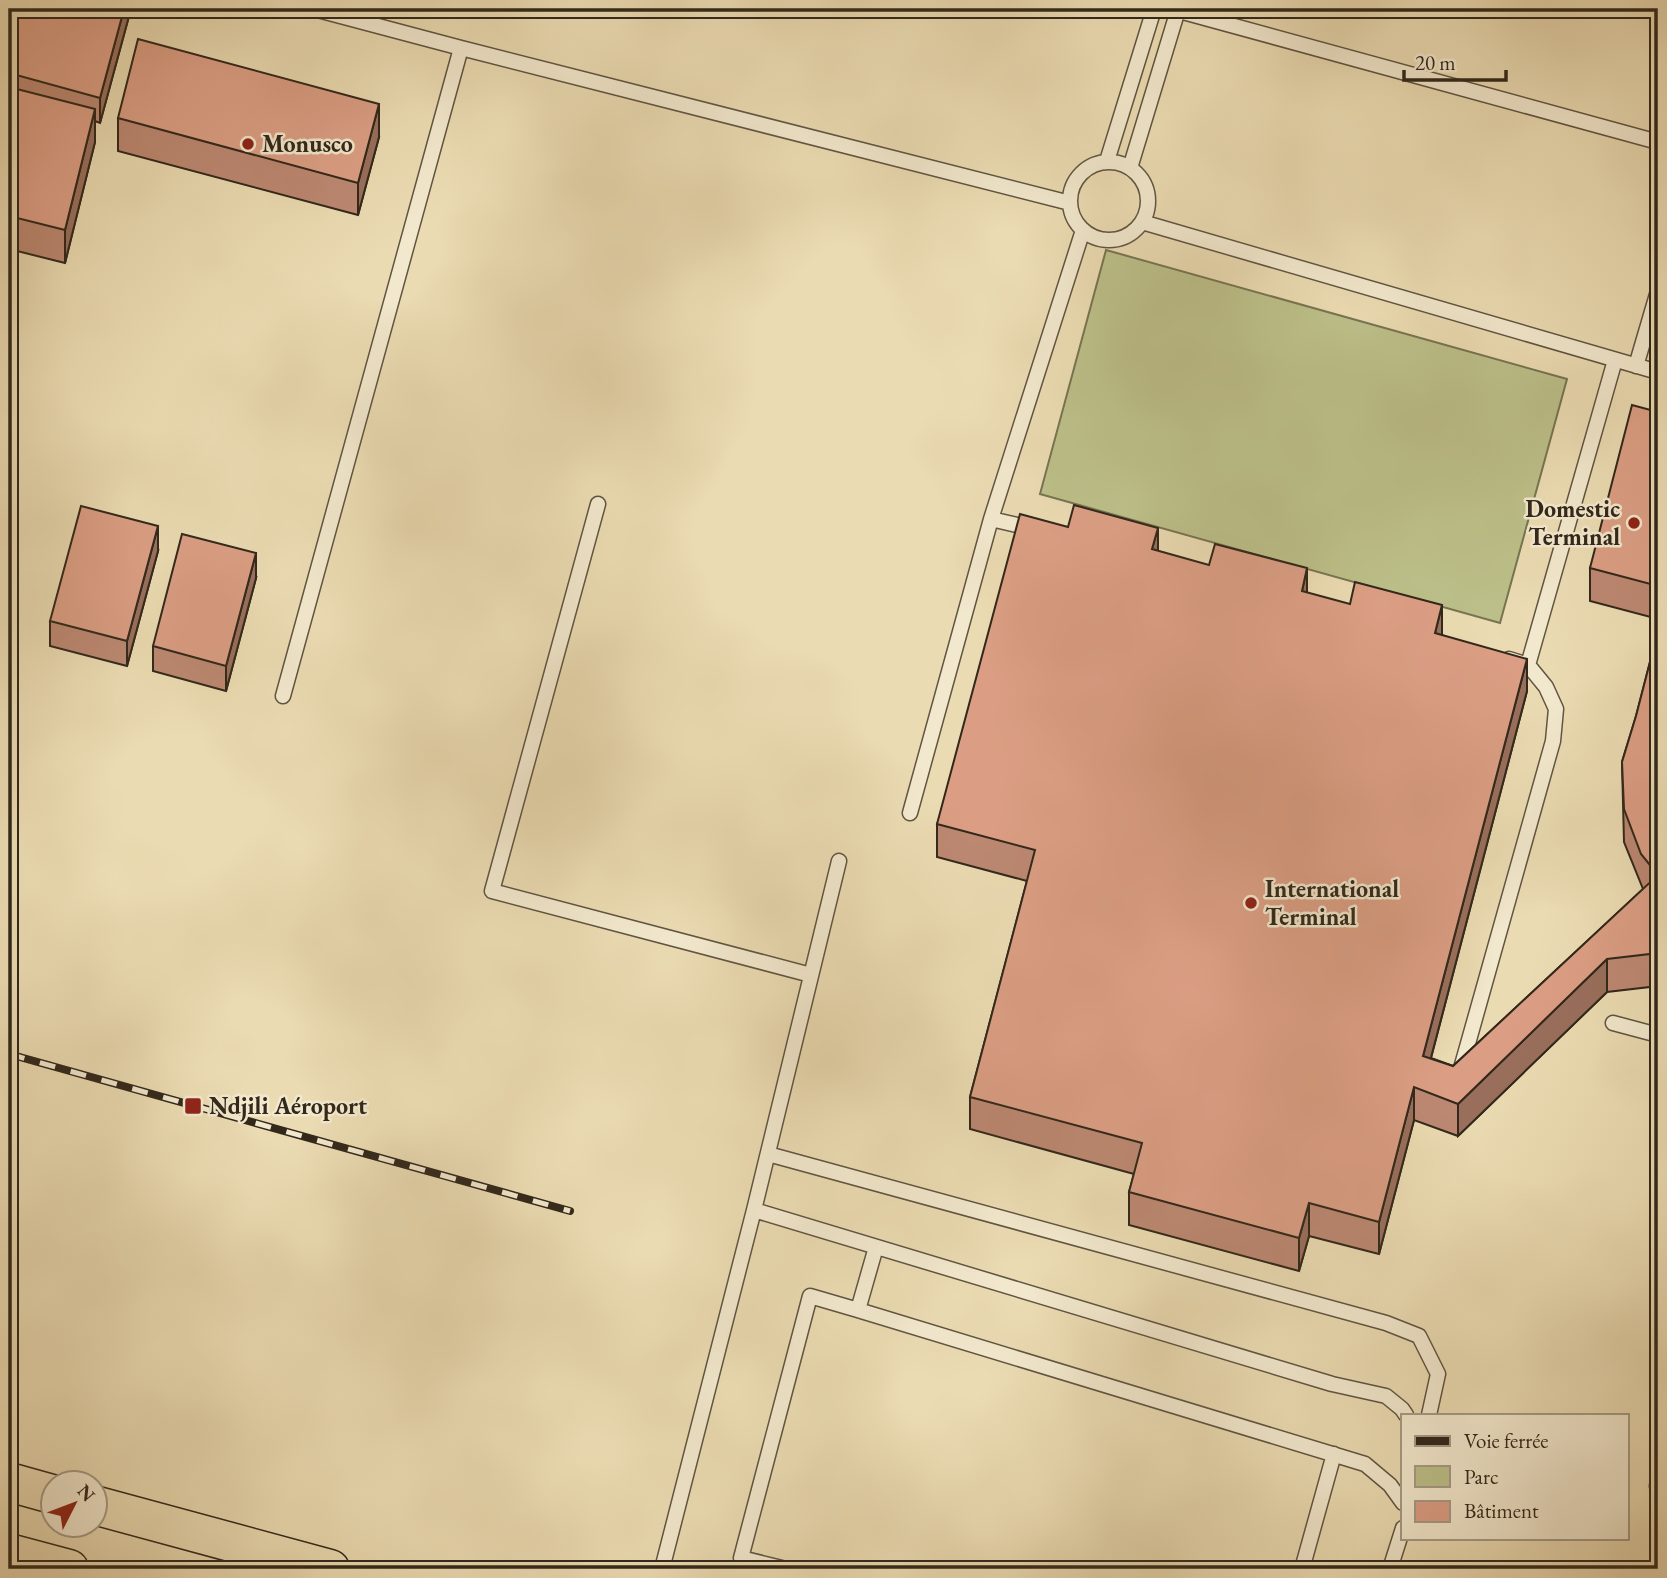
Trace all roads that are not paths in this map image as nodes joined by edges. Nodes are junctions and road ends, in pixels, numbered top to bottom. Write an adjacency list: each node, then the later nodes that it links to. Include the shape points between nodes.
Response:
1 (313, 9): 4 (lane)
2 (1154, 9): 6 (lane)
3 (1175, 10): 5 (lane); 7 (lane)
4 (461, 48): 8 (lane); 20 (lane)
5 (1658, 142)
6 (1107, 162): 7 (lane); 8 (lane, via 1084,170 1076,179)
7 (1130, 168): 9 (lane, via 1146,187 1147,211)
8 (1070, 203): 10 (lane)
9 (1142, 222): 10 (lane, via 1134,231 1111,240); 12 (lane)
10 (1083, 230): 16 (lane)
11 (1658, 292): 13 (lane)
12 (1615, 360): 13 (lane); 19 (lane)
13 (1636, 366): 14 (lane)
14 (1658, 372)
15 (598, 505): 23 (lane, via 492,891)
16 (991, 519): 17 (lane); 21 (lane)
17 (1050, 532)
18 (1491, 653): 19 (lane)
19 (1528, 665): 26 (lane, via 1556,709 1553,741)
20 (283, 696)
21 (910, 813)
22 (839, 861): 23 (lane)
23 (811, 975): 27 (lane)
24 (1613, 1023): 25 (lane)
25 (1658, 1035)
26 (1456, 1086)
27 (768, 1154): 28 (lane); 32 (lane, via 1386,1323 1419,1336 1438,1374)
28 (754, 1210): 29 (lane); 44 (lane)
29 (876, 1247): 30 (lane); 31 (lane, via 1332,1384 1386,1396)
30 (858, 1310): 33 (lane); 45 (lane, via 810,1296 741,1558)
31 (1405, 1414)
32 (1429, 1414)
33 (1334, 1454): 38 (lane, via 1366,1464); 46 (lane)
34 (9, 1482): 37 (highway)
35 (1658, 1482): 36 (lane)
36 (1658, 1489)
37 (38, 1490)
38 (1401, 1500)
39 (108, 1509): 43 (highway)
40 (1401, 1534): 47 (lane)
41 (9, 1553): 42 (highway)
42 (69, 1569)
43 (330, 1569)
44 (662, 1569)
45 (786, 1569)
46 (1302, 1569)
47 (1390, 1569)

